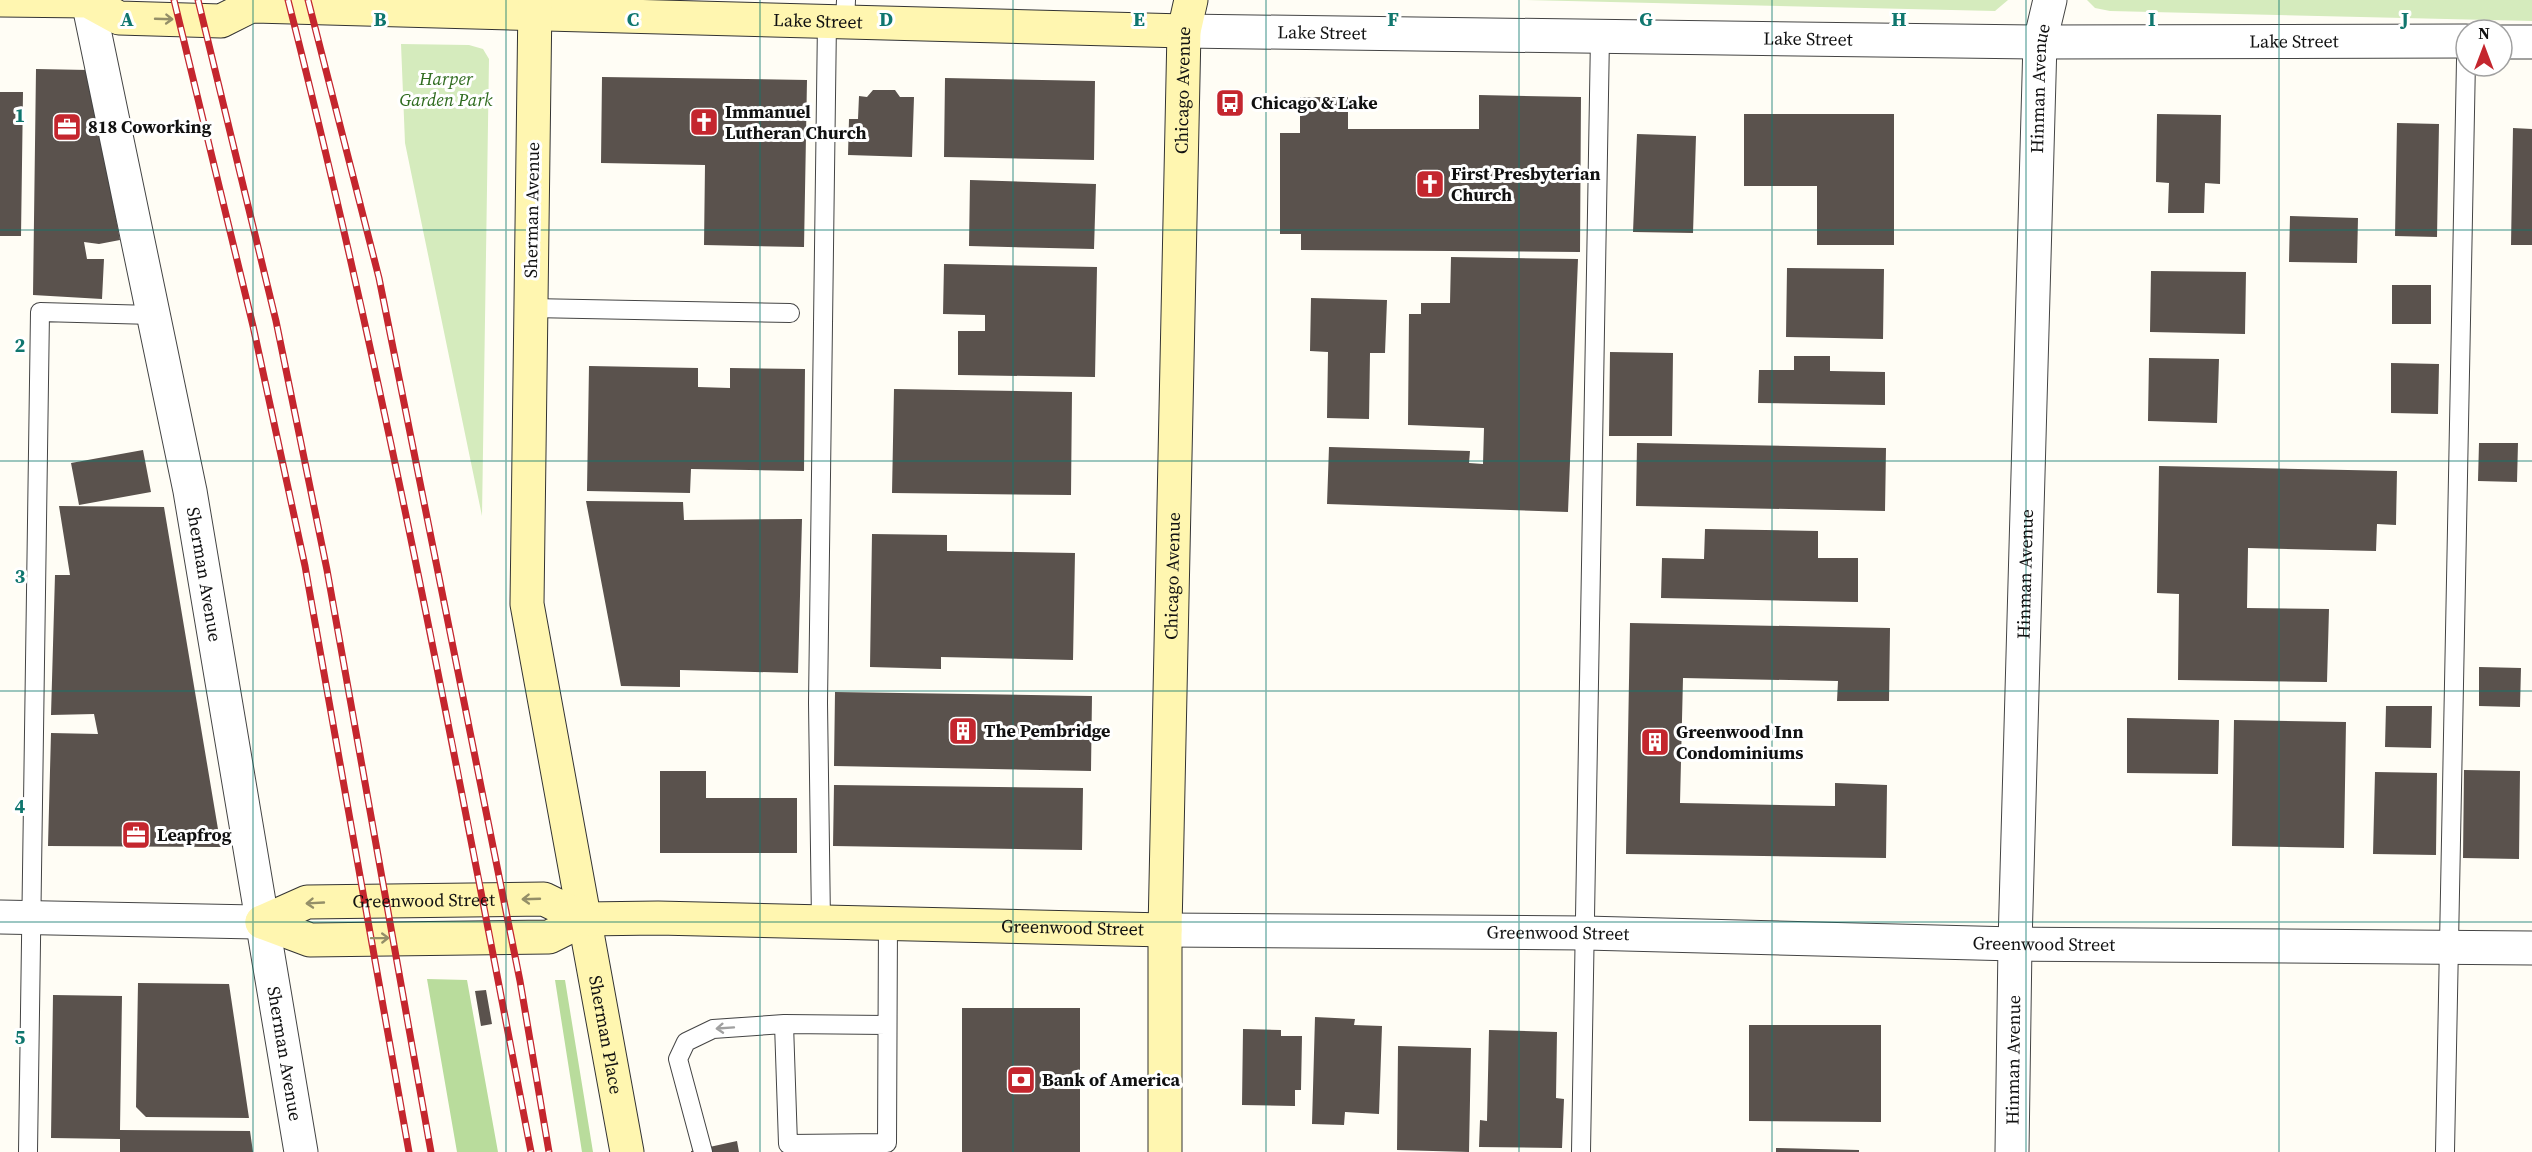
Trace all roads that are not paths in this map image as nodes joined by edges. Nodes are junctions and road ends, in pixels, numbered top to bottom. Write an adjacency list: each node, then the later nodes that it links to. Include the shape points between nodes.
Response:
1 (0, 0): 2 (street, Lake Street)
2 (34, 0): 4 (street, Lake Street)
3 (2050, 0): 12 (street, Hinman Avenue)
4 (90, 1): 5 (street, Lake Street, one-way to 5, via 120,18 222,21); 18 (street, Sherman Avenue)
5 (245, 3): 6 (street, Lake Street)
6 (358, 4): 7 (street, Lake Street)
7 (534, 6): 8 (street, Lake Street); 16 (street, Sherman Avenue)
8 (839, 14): 9 (street, Lake Street); 22 (lane, via 818,703)
9 (1187, 16): 10 (street, Lake Street); 24 (street, Chicago Avenue)
10 (1600, 36): 12 (street, Lake Street); 25 (lane)
11 (2454, 41): 12 (street, Lake Street)
12 (2040, 42): 26 (street, Hinman Avenue)
13 (2514, 42): 14 (street)
14 (2532, 42)
15 (2466, 78): 27 (lane)
16 (531, 309): 17 (lane); 20 (street, Sherman Avenue, via 527,604)
17 (790, 313)
18 (153, 315): 19 (lane, via 40,312); 21 (street, Sherman Avenue, via 190,491)
19 (16, 917): 21 (street, Greenwood Street); 32 (lane)
20 (585, 919): 21 (street, Greenwood Street, via 549,937 310,940); 22 (street, Greenwood Street); 34 (street, Sherman Place)
21 (262, 922): 33 (street, Sherman Avenue)
22 (821, 922): 23 (street, Greenwood Street)
23 (888, 923): 24 (street, Greenwood Street); 30 (lane)
24 (1165, 930): 25 (street, Greenwood Street); 36 (street, Chicago Avenue)
25 (1585, 933): 26 (street, Greenwood Street); 37 (lane)
26 (2015, 944): 27 (street, Greenwood Street); 38 (street, Hinman Avenue)
27 (2448, 947): 28 (street, Greenwood Street); 39 (lane)
28 (2532, 948)
29 (784, 1024): 30 (lane); 31 (lane); 35 (lane, one-way to 35, via 713,1029 686,1042 678,1059)
30 (887, 1025): 31 (lane, via 886,1143)
31 (788, 1148)
32 (28, 1152)
33 (301, 1152)
34 (627, 1152)
35 (703, 1152)
36 (1165, 1152)
37 (1581, 1152)
38 (2012, 1152)
39 (2445, 1152)

